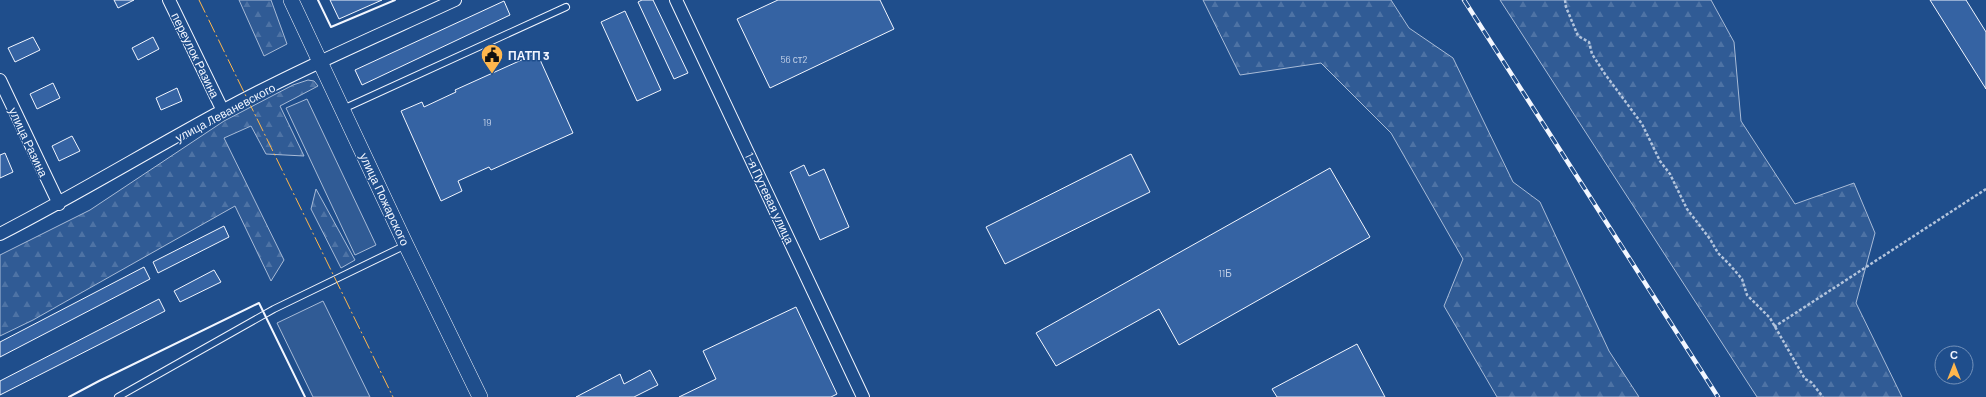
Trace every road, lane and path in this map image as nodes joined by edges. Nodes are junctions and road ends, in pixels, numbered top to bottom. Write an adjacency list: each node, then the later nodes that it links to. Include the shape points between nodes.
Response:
1 (168, 0): 10 (street, переулок Разина)
2 (292, 0): 7 (street, улица Пожарского)
3 (455, 0): 7 (street, улица Леваневского)
4 (676, 0): 18 (street, 1-я Путевая улица)
5 (1565, 0): 15 (path, via 1578,36 1589,42 1592,54 1642,124 1687,209 1718,253 1742,279 1747,295 1770,318)
6 (566, 7): 9 (lane)
7 (321, 62): 9 (street, улица Пожарского); 10 (street, улица Леваневского)
8 (0, 80): 12 (street, улица Разина)
9 (343, 109): 14 (street, улица Пожарского)
10 (222, 111): 12 (street, улица Леваневского)
11 (1986, 189): 15 (path)
12 (59, 204): 13 (street, улица Леваневского)
13 (0, 234)
14 (406, 245): 16 (lane, via 269,312); 17 (street, улица Пожарского)
15 (1774, 327): 19 (path, via 1805,379 1811,382)
16 (118, 397)
17 (480, 397)
18 (863, 397)
19 (1822, 397)

